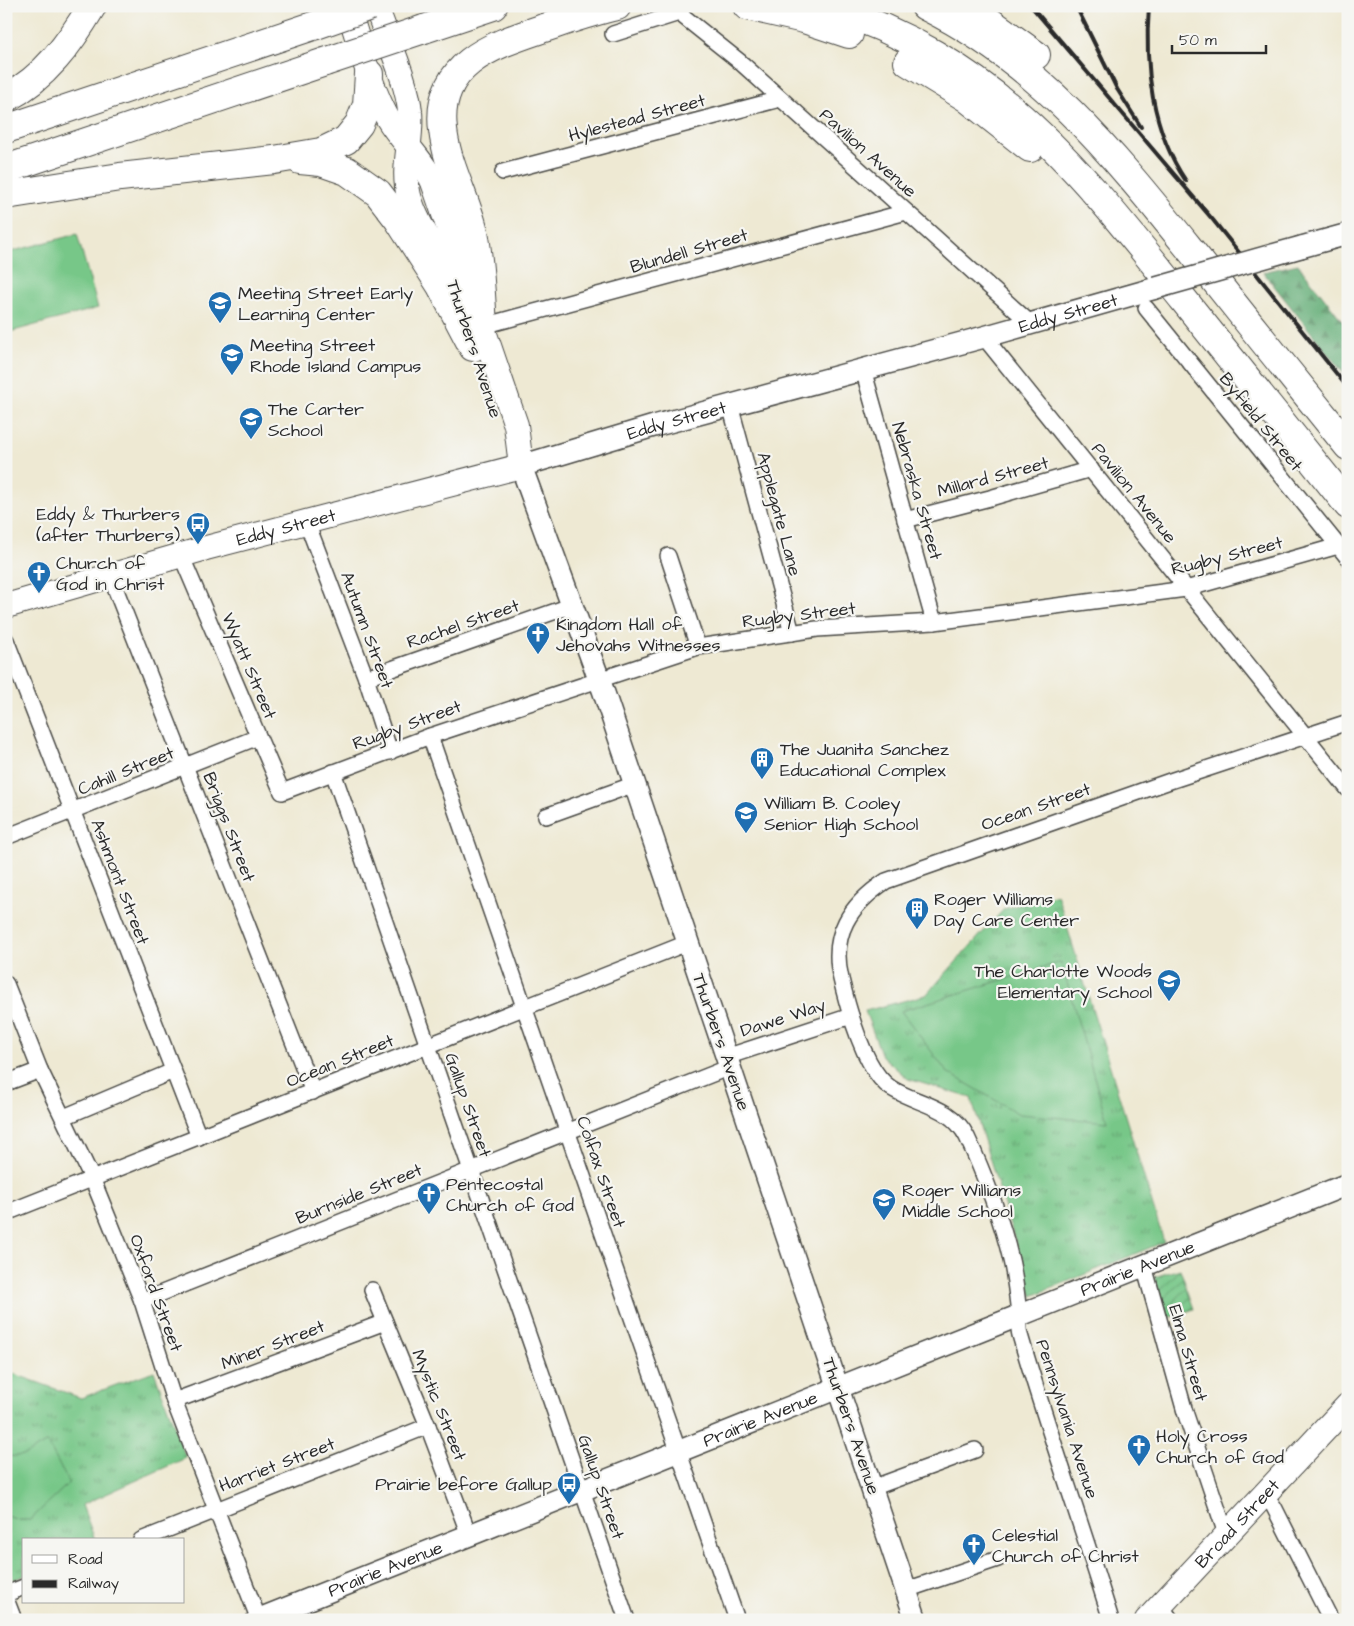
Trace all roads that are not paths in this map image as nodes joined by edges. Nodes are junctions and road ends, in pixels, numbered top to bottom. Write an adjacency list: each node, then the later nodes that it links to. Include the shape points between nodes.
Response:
1 (347, 6): 12 (main road)
2 (370, 6): 15 (highway, bridge)
3 (376, 6): 16 (main road, Thurbers Avenue, via 409,106)
4 (493, 6): 18 (highway, bridge)
5 (617, 6): 27 (highway, via 488,48 458,73 447,94 442,117 445,141 473,231)
6 (747, 6): 24 (highway, via 796,17 847,34 942,81 1009,130)
7 (825, 6): 24 (highway, via 918,45 1000,98 1063,155)
8 (925, 6): 23 (highway, via 994,47 1059,99 1121,164)
9 (968, 6): 23 (highway, via 1039,58 1108,123 1158,183)
10 (87, 13): 13 (highway, via 61,53 42,73)
11 (613, 34): 14 (street, Pavilion Avenue, via 679,13)
12 (370, 74): 16 (main road, via 384,111); 17 (highway, via 365,112 351,135 321,152)
13 (6, 98)
14 (780, 99): 19 (street, Hylestead Street); 21 (street, Pavilion Avenue)
15 (6, 129)
16 (408, 147): 27 (main road, Thurbers Avenue, via 406,180 411,202)
17 (274, 160): 20 (highway, via 120,177); 27 (highway, via 304,160 334,166 353,174 374,189 392,210)
18 (6, 170)
19 (503, 172)
20 (6, 195)
21 (906, 212): 26 (street, Pavilion Avenue); 27 (street, Blundell Street)
22 (1348, 234): 26 (main road, Eddy Street, bridge)
23 (1192, 252): 31 (highway)
24 (1151, 260): 34 (highway)
25 (1146, 308): 37 (street, Byfield Street)
26 (1030, 323): 28 (main road, Eddy Street)
27 (478, 337): 32 (main road, Thurbers Avenue, via 504,438)
28 (984, 337): 29 (main road, Eddy Street); 33 (street, Pavilion Avenue)
29 (863, 370): 30 (main road, Eddy Street); 35 (street, Nebraska Street)
30 (730, 405): 32 (main road, Eddy Street); 45 (street, Applegate Lane)
31 (1348, 446)
32 (521, 466): 36 (main road, Eddy Street); 42 (main road, Thurbers Avenue)
33 (1091, 469): 35 (street, Millard Street); 41 (street, Pavilion Avenue)
34 (1348, 506)
35 (905, 520): 44 (street, Nebraska Street)
36 (307, 522): 38 (main road, Eddy Street); 48 (street, Autumn Street)
37 (1343, 552): 41 (street, Rugby Street)
38 (181, 555): 40 (main road, Eddy Street); 53 (street, Wyatt Street)
39 (668, 556): 47 (street)
40 (110, 575): 43 (main road, Eddy Street); 55 (street, Briggs Street)
41 (1186, 589): 44 (street, Rugby Street); 51 (street, Pavilion Avenue)
42 (573, 605): 48 (street, Rachel Street); 49 (main road, Thurbers Avenue)
43 (6, 606)
44 (934, 622): 45 (street, Rugby Street)
45 (792, 633): 47 (street, Rugby Street)
46 (6, 640): 60 (street, Ashmont Street)
47 (698, 648): 49 (street, Rugby Street)
48 (366, 678): 54 (street, Autumn Street)
49 (599, 679): 52 (street, Rugby Street); 57 (main road, Thurbers Avenue)
50 (1348, 722): 51 (street, Ocean Street)
51 (1304, 734): 58 (street, Pavilion Avenue); 66 (street, Ocean Street, via 886,881 864,895 841,931 837,952)
52 (430, 736): 54 (street, Rugby Street); 65 (street, Colfax Street)
53 (258, 737): 55 (street, Cahill Street); 59 (street, Wyatt Street)
54 (390, 752): 56 (street, Rugby Street)
55 (185, 767): 60 (street, Cahill Street); 72 (street, Briggs Street)
56 (333, 772): 59 (street, Rugby Street); 67 (street, Gallup Street)
57 (635, 784): 61 (street); 63 (main road, Thurbers Avenue)
58 (1348, 789)
59 (282, 792)
60 (73, 812): 62 (street, Cahill Street); 70 (street, Ashmont Street)
61 (546, 816)
62 (6, 837)
63 (688, 943): 65 (street, Ocean Street); 68 (main road, Thurbers Avenue)
64 (6, 984): 69 (street, Oxford Street)
65 (524, 1006): 67 (street, Ocean Street); 74 (street, Colfax Street)
66 (851, 1016): 68 (street, Dawe Way); 83 (street, Ocean Street, via 876,1074 890,1088 948,1114 966,1135 986,1182 1011,1260)
67 (428, 1046): 72 (street, Ocean Street); 76 (street, Gallup Street)
68 (728, 1062): 74 (street, Burnside Street); 85 (main road, Thurbers Avenue)
69 (40, 1070): 71 (street); 73 (street, Oxford Street)
70 (173, 1070): 73 (street); 75 (street, Ashmont Street)
71 (6, 1083)
72 (313, 1092): 75 (street, Ocean Street)
73 (64, 1117): 77 (street, Oxford Street)
74 (567, 1132): 76 (street, Burnside Street); 90 (street, Colfax Street)
75 (199, 1137): 77 (street, Ocean Street)
76 (471, 1170): 82 (street, Burnside Street); 92 (street, Gallup Street)
77 (92, 1178): 79 (street, Ocean Street); 82 (street, Oxford Street)
78 (1348, 1184): 80 (main road, Prairie Avenue)
79 (6, 1213)
80 (1144, 1266): 83 (main road, Prairie Avenue); 95 (street, Elma Street, via 1185,1412)
81 (372, 1290): 84 (street, Mystic Street)
82 (142, 1301): 86 (street, Oxford Street)
83 (1019, 1314): 85 (main road, Prairie Avenue); 109 (street, Pennsylvania Avenue, via 1019,1332)
84 (385, 1322): 86 (street, Miner Street); 88 (street, Mystic Street)
85 (838, 1387): 90 (main road, Prairie Avenue); 91 (main road, Thurbers Avenue)
86 (174, 1401): 94 (street, Oxford Street)
87 (1348, 1405): 93 (main road, Broad Street)
88 (428, 1426): 94 (street, Harriet Street); 96 (street, Mystic Street)
89 (974, 1450): 91 (street)
90 (678, 1451): 92 (main road, Prairie Avenue); 107 (street, Colfax Street)
91 (872, 1488): 100 (main road, Thurbers Avenue)
92 (581, 1489): 96 (main road, Prairie Avenue); 106 (street, Gallup Street)
93 (1265, 1494): 95 (main road, Broad Street); 110 (street)
94 (215, 1510): 97 (street, Harriet Street); 105 (street, Oxford Street)
95 (1226, 1534): 103 (main road, Broad Street)
96 (469, 1535): 105 (main road, Prairie Avenue)
97 (146, 1538)
98 (998, 1559): 100 (street)
99 (22, 1589): 101 (street)
100 (906, 1590): 108 (main road, Thurbers Avenue)
101 (6, 1594)
102 (6, 1599): 104 (street)
103 (1160, 1615)
104 (14, 1620)
105 (258, 1620)
106 (627, 1620)
107 (737, 1620)
108 (916, 1620)
109 (1111, 1620)
110 (1331, 1620)

